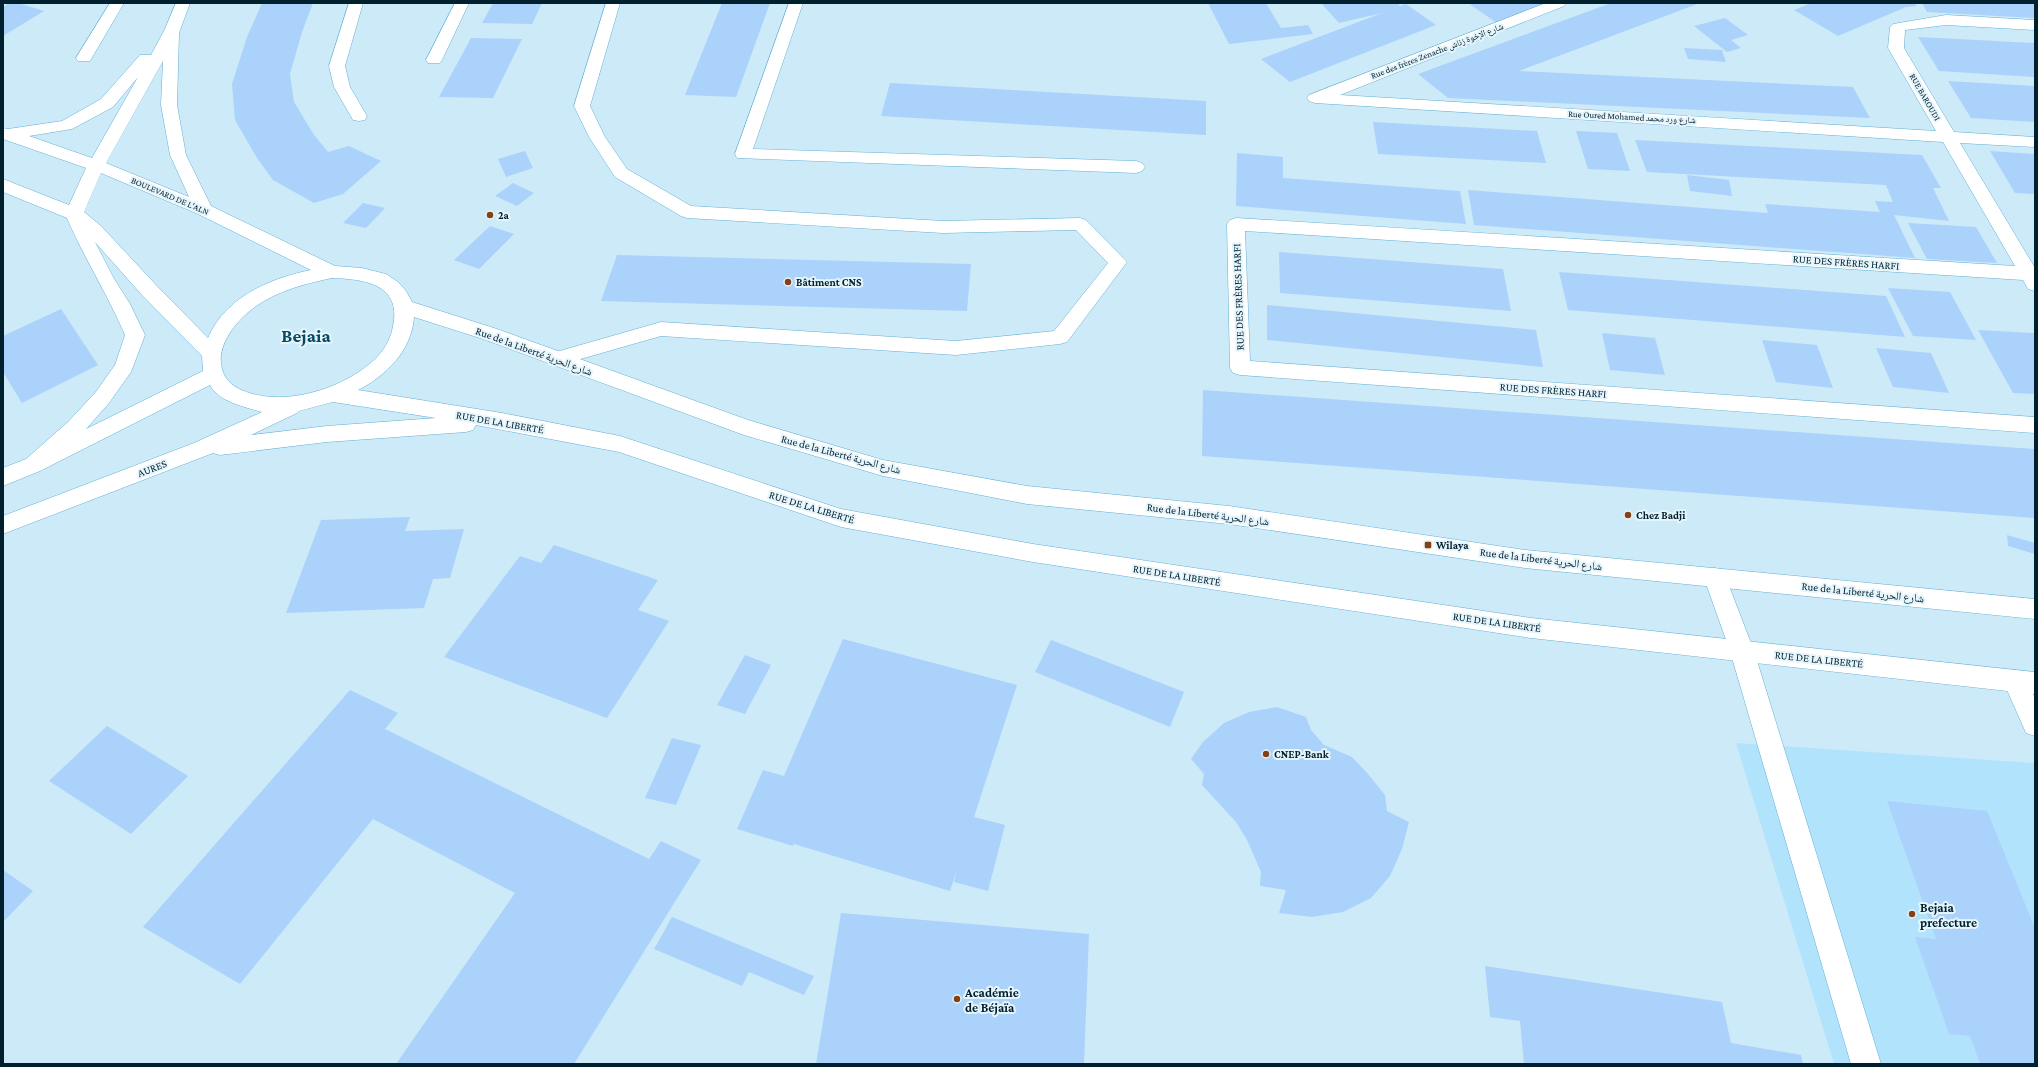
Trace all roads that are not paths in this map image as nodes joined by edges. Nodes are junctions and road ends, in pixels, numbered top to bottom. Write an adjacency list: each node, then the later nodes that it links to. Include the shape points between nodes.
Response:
1 (117, 3): 10 (street)
2 (183, 3): 9 (street)
3 (356, 3): 13 (street, via 337,66 342,87)
4 (462, 3): 11 (street)
5 (613, 3): 26 (street, via 582,106 596,137 621,173 687,212 943,227 1080,224 1118,262 1060,337 956,348 661,329)
6 (796, 3): 18 (street, via 743,154)
7 (1559, 3): 12 (street, Rue des frères Zenache شارع الإخوة زناش)
8 (2035, 26): 15 (street, RUE BAROUDI, via 1946,20 1898,27 1896,48)
9 (172, 31): 14 (street, via 107,103 66,125); 17 (street); 20 (street, via 168,105 178,155)
10 (84, 58)
11 (434, 60)
12 (1315, 98): 15 (street, Rue Oured Mohamed شارع ورد محمد)
13 (359, 116)
14 (5, 134): 17 (street, BOULEVARD DE L'ALN)
15 (1948, 136): 16 (street, Rue Oured Mohamed شارع ورد محمد); 23 (street, RUE BAROUDI)
16 (2035, 142)
17 (96, 165): 20 (street, BOULEVARD DE L'ALN); 21 (street)
18 (1136, 168)
19 (3, 185): 21 (street)
20 (204, 210): 22 (street, BOULEVARD DE L'ALN)
21 (74, 214): 25 (street, via 95,230); 33 (street, via 135,335 124,367 102,398 75,428)
22 (332, 272): 24 (street, via 358,273 381,279 396,291); 25 (street, via 300,277 268,290 241,308 221,330)
23 (2033, 277): 31 (street, RUE DES FRÈRES HARFI, via 1236,224 1240,368)
24 (405, 307): 26 (street, Rue de la Liberté شارع الحرية, via 490,334); 28 (street, via 405,325 397,344 382,364 360,381)
25 (211, 353): 27 (street)
26 (556, 359): 36 (street, Rue de la Liberté شارع الحرية, via 744,427 883,468 1027,495 1229,515 1525,559)
27 (213, 375): 29 (street, via 224,390 243,401 269,405); 33 (street)
28 (333, 394): 29 (street); 30 (street, RUE DE LA LIBERTÉ)
29 (298, 404): 32 (street, AURES)
30 (502, 421): 32 (street, via 326,434); 38 (street, RUE DE LA LIBERTÉ, via 620,444 841,518 1033,553 1531,628)
31 (2035, 425)
32 (200, 449): 35 (street, AURES)
33 (33, 465): 34 (street)
34 (3, 477)
35 (3, 525)
36 (1715, 578): 37 (street, Rue de la Liberté شارع الحرية); 38 (street)
37 (2035, 609)
38 (1742, 651): 39 (street, RUE DE LA LIBERTÉ); 41 (street)
39 (2025, 682): 40 (street)
40 (2035, 725)
41 (1866, 1064)

